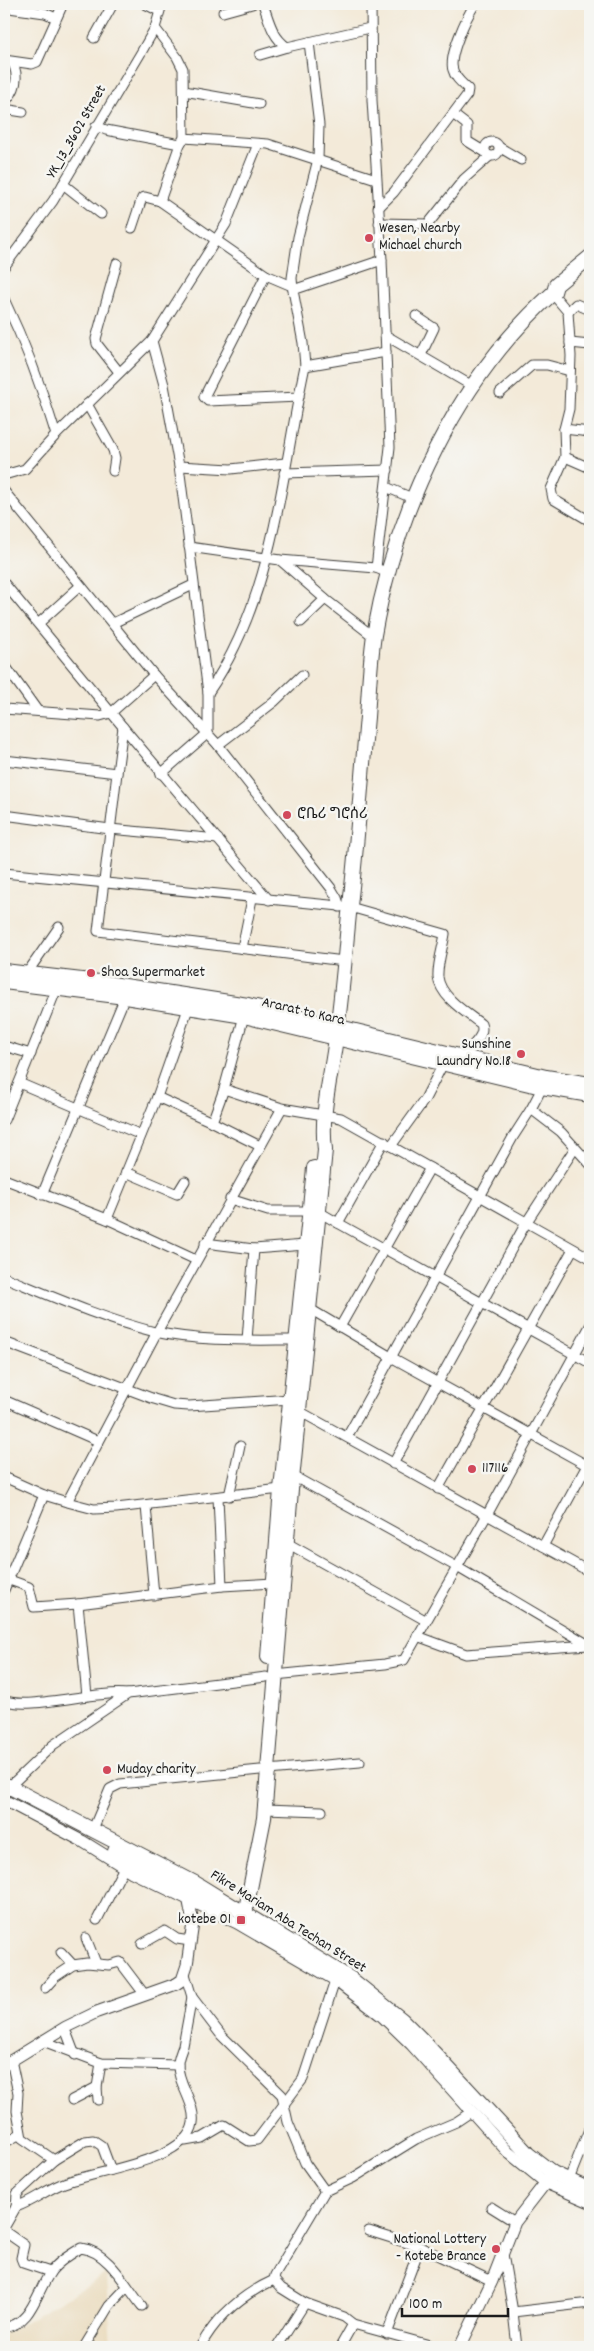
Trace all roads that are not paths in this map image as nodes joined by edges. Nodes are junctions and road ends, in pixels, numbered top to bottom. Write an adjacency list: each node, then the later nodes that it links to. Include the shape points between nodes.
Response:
1 (63, 4): 11 (street)
2 (113, 4): 14 (street)
3 (145, 4): 9 (street)
4 (252, 4): 10 (street)
5 (264, 4): 16 (street, via 273,31)
6 (371, 4): 13 (street)
7 (475, 4): 24 (street, via 466,19 452,60 455,75 469,91)
8 (9, 8): 11 (street, via 45,13)
9 (161, 8): 12 (street, YK_13_3602 Street)
10 (223, 12)
11 (56, 18): 18 (street, via 37,62)
12 (155, 28): 19 (street, via 177,57); 25 (street, YK_13_3602 Street)
13 (370, 28): 15 (street); 31 (street)
14 (94, 38)
15 (309, 42): 16 (street); 29 (street, via 319,125)
16 (287, 47): 17 (street)
17 (260, 55)
18 (8, 61): 20 (street, via 17,81)
19 (184, 91): 21 (street); 26 (street)
20 (4, 102)
21 (259, 104)
22 (4, 109): 23 (street)
23 (23, 112)
24 (454, 115): 28 (street, via 467,125 466,141); 34 (street)
25 (96, 126): 26 (street); 32 (street, YK_13_3602 Street)
26 (182, 141): 27 (street); 33 (street)
27 (258, 144): 29 (street); 38 (street, via 226,224)
28 (487, 154): 30 (street, via 498,153 499,147); 36 (street, via 428,224)
29 (318, 159): 31 (street); 45 (street, via 298,237)
30 (521, 160)
31 (376, 179): 34 (street)
32 (63, 184): 35 (street); 42 (street, YK_13_3602 Street)
33 (160, 201): 37 (street, via 142,198); 38 (street)
34 (378, 208): 36 (street)
35 (101, 214)
36 (379, 223): 40 (street)
37 (132, 228)
38 (215, 239): 44 (street); 52 (street)
39 (590, 257): 46 (main road, via 556,285)
40 (382, 260): 45 (street); 51 (street)
41 (117, 263): 58 (street, via 96,344)
42 (4, 267)
43 (590, 268): 46 (main road, via 561,290)
44 (266, 274): 45 (street); 62 (street, via 204,397 208,401)
45 (292, 288): 57 (street)
46 (553, 292): 49 (street); 60 (main road, via 494,356)
47 (4, 299): 66 (street, via 40,386)
48 (590, 310): 49 (street, via 576,304)
49 (568, 312): 53 (street)
50 (416, 316): 56 (street, via 434,328)
51 (385, 335): 55 (street); 56 (street)
52 (152, 341): 58 (street); 69 (street)
53 (570, 343): 54 (street); 59 (street)
54 (590, 345)
55 (386, 352): 57 (street); 71 (street)
56 (421, 355): 60 (street)
57 (305, 366): 62 (street)
58 (119, 372): 63 (street)
59 (570, 372): 61 (street, via 547,365 532,365); 64 (street, via 569,409)
60 (474, 387): 77 (main road)
61 (500, 393)
62 (299, 397): 68 (street)
63 (87, 404): 66 (street); 72 (street, via 113,450)
64 (564, 429): 65 (street); 67 (street)
65 (590, 432)
66 (56, 435): 74 (street, via 25,469)
67 (565, 457): 70 (street); 78 (street, via 551,489 553,499)
68 (285, 463): 69 (street, via 231,469); 73 (street)
69 (179, 466): 79 (street)
70 (590, 468)
71 (388, 470): 73 (street); 75 (street)
72 (113, 471)
73 (284, 473): 80 (street)
74 (4, 475)
75 (386, 487): 77 (street); 82 (street)
76 (4, 491): 85 (street)
77 (412, 498): 82 (main road)
78 (590, 520)
79 (189, 547): 80 (street); 84 (street)
80 (268, 558): 81 (street); 94 (street, via 230,658)
81 (280, 560): 82 (street); 86 (street)
82 (382, 571): 90 (main road)
83 (4, 583): 88 (street)
84 (193, 585): 89 (street); 94 (street)
85 (80, 586): 88 (street); 89 (street)
86 (325, 599): 87 (street); 90 (street)
87 (301, 622)
88 (39, 623): 97 (street)
89 (113, 623): 92 (street)
90 (374, 637): 111 (main road)
91 (4, 664): 96 (street)
92 (154, 675): 97 (street); 99 (street)
93 (302, 675): 100 (street, via 274,702)
94 (208, 692): 99 (street)
95 (4, 709): 96 (street)
96 (37, 710): 97 (street, via 100,716)
97 (111, 714): 98 (street)
98 (123, 727): 102 (street); 103 (street)
99 (208, 733): 100 (street); 103 (street)
100 (218, 745): 111 (street)
101 (4, 760): 102 (street)
102 (116, 773): 105 (street)
103 (161, 774): 106 (street)
104 (4, 815): 105 (street)
105 (110, 829): 106 (street); 108 (street)
106 (218, 839): 110 (street)
107 (4, 873): 108 (street)
108 (103, 882): 109 (street); 113 (street, via 100,932)
109 (252, 899): 110 (street); 113 (street)
110 (269, 900): 111 (street)
111 (345, 907): 114 (main road); 124 (street, via 446,934 438,978 455,1003 481,1024 482,1033)
112 (59, 927): 116 (street)
113 (242, 948): 114 (street)
114 (344, 961): 122 (main road)
115 (4, 971): 116 (main road, Ararat to Kara)
116 (27, 973): 122 (main road, Ararat to Kara, via 222,1000)
117 (4, 982): 118 (main road, Ararat to Kara)
118 (57, 988): 119 (main road, Ararat to Kara); 125 (street)
119 (125, 997): 120 (main road, Ararat to Kara); 134 (street)
120 (189, 1006): 121 (main road, Ararat to Kara); 132 (street)
121 (244, 1016): 122 (main road, Ararat to Kara); 130 (street)
122 (337, 1031): 126 (main road, Ararat to Kara); 127 (main road, Ararat to Kara); 136 (main road)
123 (4, 1046): 125 (street)
124 (470, 1049)
125 (31, 1054): 128 (street)
126 (443, 1064): 127 (main road, Ararat to Kara); 140 (street, via 426,1099)
127 (544, 1082): 129 (main road, Ararat to Kara); 131 (main road, Ararat to Kara); 135 (street)
128 (19, 1083): 134 (street); 137 (street)
129 (590, 1084)
130 (224, 1089): 133 (street); 138 (street)
131 (590, 1095)
132 (157, 1097): 138 (street); 139 (street)
133 (282, 1108): 136 (street); 141 (street)
134 (78, 1109): 139 (street); 148 (street)
135 (531, 1110): 142 (street, via 561,1132); 149 (street)
136 (324, 1114): 140 (street, via 341,1118); 151 (main road, via 325,1150)
137 (4, 1120)
138 (212, 1122): 141 (street)
139 (141, 1135): 145 (street)
140 (388, 1144): 144 (street); 153 (street)
141 (260, 1146): 150 (street)
142 (576, 1148): 143 (street); 154 (street)
143 (590, 1164)
144 (430, 1168): 149 (street); 158 (street)
145 (126, 1172): 147 (street, via 177,1194); 152 (street)
146 (4, 1179): 148 (street)
147 (185, 1181)
148 (42, 1195): 152 (street)
149 (480, 1196): 154 (street); 162 (street)
150 (230, 1199): 151 (street, via 268,1211); 155 (street)
151 (313, 1212): 153 (street); 156 (main road); 165 (main road)
152 (107, 1219): 161 (street)
153 (338, 1223): 158 (street)
154 (526, 1223): 159 (street); 164 (street)
155 (205, 1243): 157 (street); 161 (street)
156 (305, 1245): 157 (street); 171 (main road)
157 (254, 1249): 170 (street)
158 (384, 1249): 162 (street); 167 (street)
159 (573, 1249): 160 (street); 168 (street)
160 (590, 1258)
161 (196, 1260): 169 (street)
162 (435, 1277): 164 (street); 174 (street)
163 (4, 1278): 169 (street, via 116,1321)
164 (482, 1303): 168 (street); 176 (street)
165 (310, 1309): 167 (street); 181 (main road)
166 (590, 1326): 173 (street)
167 (340, 1327): 174 (street)
168 (529, 1329): 173 (street); 180 (street)
169 (156, 1332): 170 (street, via 203,1339); 177 (street)
170 (247, 1340): 171 (street)
171 (297, 1340): 178 (main road)
172 (4, 1342): 177 (street)
173 (574, 1354): 175 (street); 182 (street)
174 (392, 1357): 176 (street); 183 (street)
175 (590, 1363)
176 (438, 1381): 180 (street); 186 (street)
177 (128, 1388): 178 (street, via 174,1405); 184 (street)
178 (290, 1399): 190 (main road)
179 (4, 1400): 184 (street)
180 (484, 1408): 182 (street); 191 (street)
181 (299, 1411): 183 (street); 188 (main road)
182 (532, 1436): 187 (street); 197 (street)
183 (347, 1437): 186 (street)
184 (98, 1441): 195 (street)
185 (240, 1446): 193 (street)
186 (393, 1464): 191 (street)
187 (589, 1464): 199 (street)
188 (293, 1476): 198 (main road); 200 (street)
189 (4, 1477): 192 (street)
190 (281, 1489): 193 (street); 203 (main road)
191 (438, 1489): 197 (street)
192 (44, 1495): 195 (street); 202 (street)
193 (229, 1496): 194 (street)
194 (218, 1497): 196 (street); 204 (street)
195 (67, 1502): 196 (street, via 94,1509)
196 (146, 1506): 206 (street)
197 (488, 1515): 199 (street); 200 (street)
198 (287, 1543): 208 (street); 211 (main road)
199 (543, 1546): 201 (street)
200 (457, 1568): 208 (street); 210 (street)
201 (590, 1572)
202 (6, 1578): 205 (street); 207 (street, via 31,1589 34,1607)
203 (273, 1583): 204 (street); 211 (main road)
204 (222, 1586): 206 (street)
205 (4, 1590)
206 (154, 1595): 207 (street)
207 (78, 1604): 213 (street)
208 (425, 1620): 209 (street)
209 (417, 1636): 210 (street, via 466,1654); 211 (street, via 404,1660 395,1663)
210 (589, 1645)
211 (271, 1676): 212 (street); 216 (main road)
212 (128, 1694): 213 (street); 217 (street, via 53,1745)
213 (87, 1696): 214 (street, via 22,1703)
214 (4, 1700)
215 (360, 1762): 216 (street)
216 (264, 1770): 219 (main road); 221 (street, via 120,1784 110,1789); 222 (main road, via 257,1817)
217 (6, 1788): 221 (main road, Fikre Mariam Aba Techan Street); 226 (main road, via 177,1888)
218 (4, 1800): 223 (street)
219 (265, 1809): 220 (street); 222 (main road)
220 (322, 1812)
221 (93, 1829): 226 (main road, Fikre Mariam Aba Techan Street, via 195,1883)
222 (260, 1837): 226 (main road)
223 (124, 1867): 224 (street); 227 (street)
224 (189, 1902): 225 (street); 228 (street)
225 (205, 1909): 228 (street); 236 (street)
226 (240, 1912): 236 (main road, Fikre Mariam Aba Techan Street)
227 (97, 1920)
228 (193, 1923): 230 (street)
229 (86, 1938): 233 (street)
230 (190, 1941): 231 (street, via 178,1939 165,1931); 235 (street)
231 (142, 1944)
232 (60, 1952): 234 (street)
233 (96, 1963): 234 (street); 238 (street, via 120,1962)
234 (73, 1965): 237 (street, via 55,1976)
235 (185, 1974): 238 (street, via 176,1984); 239 (street)
236 (337, 1975): 249 (street, via 308,2067); 250 (street, via 417,2051); 257 (main road, Fikre Mariam Aba Techan Street, via 402,2020)
237 (45, 1988)
238 (146, 1995): 241 (street, via 97,2012)
239 (192, 1997): 245 (street); 249 (street, via 226,2040 282,2095)
240 (66, 2034): 242 (street)
241 (43, 2041): 242 (street); 243 (street)
242 (75, 2055): 244 (street)
243 (7, 2063): 252 (street, via 18,2093)
244 (101, 2063): 245 (street); 246 (street)
245 (178, 2065): 253 (street, via 193,2112 191,2131)
246 (97, 2087): 247 (street); 248 (street)
247 (72, 2100)
248 (98, 2100)
249 (285, 2103): 253 (street, via 254,2142 224,2125 202,2138); 260 (street, via 288,2122 303,2159)
250 (471, 2112): 257 (street, via 508,2152); 260 (street, via 397,2149 372,2167)
251 (590, 2127): 258 (street)
252 (20, 2134): 254 (street); 255 (street)
253 (185, 2141): 256 (street, via 159,2155)
254 (4, 2143)
255 (54, 2160): 256 (street, via 92,2140 102,2146); 262 (street, via 16,2194)
256 (111, 2170): 262 (street, via 59,2184)
257 (549, 2178): 258 (main road, Fikre Mariam Aba Techan Street); 261 (street); 264 (street)
258 (568, 2182): 259 (main road, Fikre Mariam Aba Techan Street)
259 (590, 2190)
260 (325, 2191): 270 (street, via 277,2268)
261 (590, 2202)
262 (16, 2206): 265 (street)
263 (491, 2207): 264 (street)
264 (515, 2222): 268 (street)
265 (4, 2229): 269 (street, via 24,2245 23,2263)
266 (369, 2231): 267 (street)
267 (420, 2247): 271 (street); 279 (street)
268 (502, 2251): 271 (street); 276 (street)
269 (50, 2272): 272 (street, via 81,2248 87,2249 109,2263); 278 (street, via 22,2320 14,2326)
270 (274, 2280): 273 (street); 281 (street, via 244,2298 220,2318)
271 (492, 2281): 285 (street)
272 (127, 2287): 275 (street); 280 (street, via 109,2306)
273 (305, 2303): 277 (street, via 338,2314); 282 (street)
274 (590, 2303): 276 (street)
275 (142, 2306)
276 (513, 2312): 286 (street)
277 (353, 2324): 279 (street); 283 (street)
278 (4, 2327)
279 (387, 2334): 284 (street)
280 (84, 2347)
281 (200, 2347)
282 (277, 2347)
283 (340, 2347)
284 (436, 2347)
285 (460, 2347)
286 (517, 2347)

